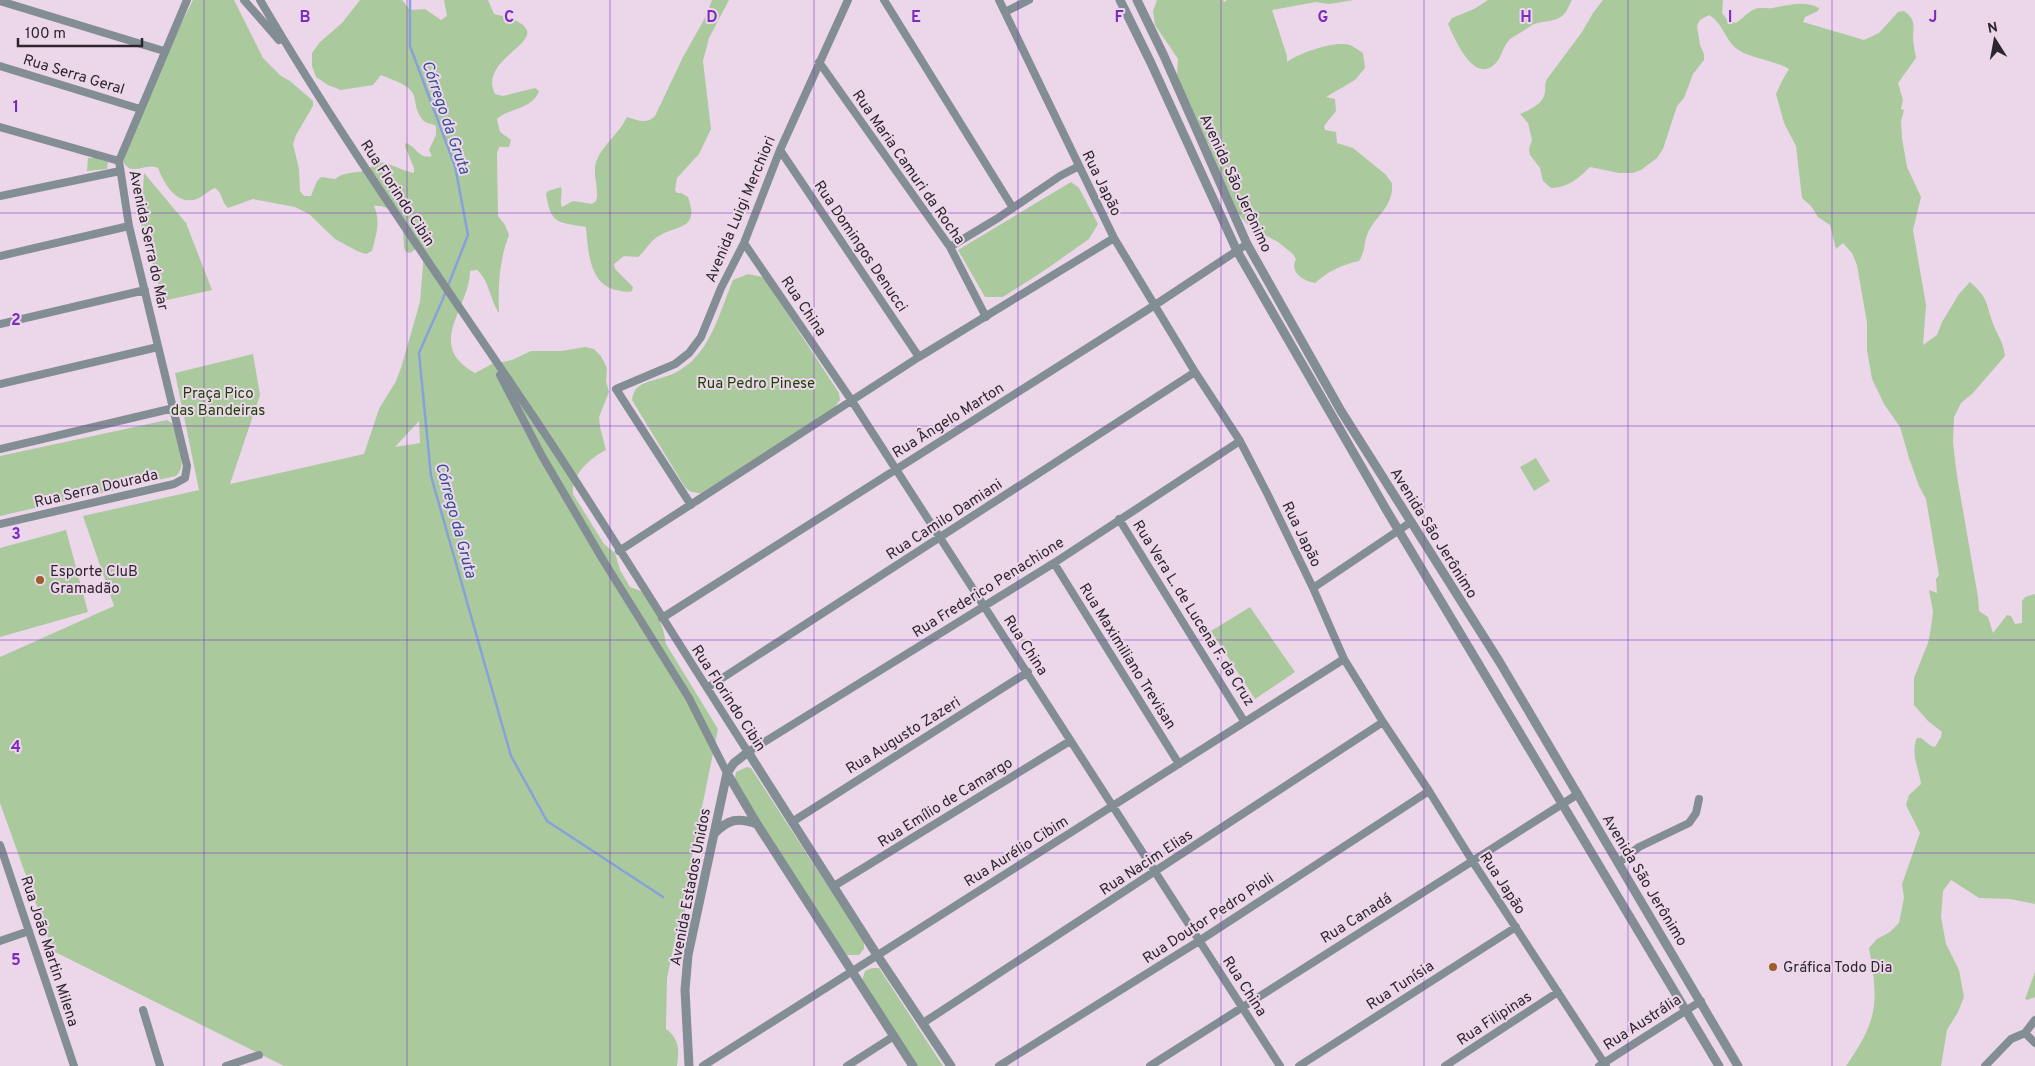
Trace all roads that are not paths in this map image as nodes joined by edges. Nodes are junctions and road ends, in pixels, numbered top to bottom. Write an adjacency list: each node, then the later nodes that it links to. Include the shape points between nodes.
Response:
1 (187, 0): 12 (street, Avenida Serra do Mar)
2 (244, 0): 13 (street, Rua Florindo Cibin)
3 (260, 0): 13 (street, Rua Florindo Cibin)
4 (848, 0): 14 (street, Avenida Luigi Merchiori)
5 (884, 0): 25 (street)
6 (999, 0): 11 (street, Rua Japão)
7 (1029, 0): 11 (street)
8 (1120, 0): 17 (street, Avenida São Jerônimo)
9 (1137, 0): 16 (street, Avenida São Jerônimo)
10 (0, 1): 12 (street)
11 (1004, 12): 22 (street, Rua Japão)
12 (164, 51): 18 (street, Avenida Serra do Mar)
13 (292, 55): 37 (street, Rua Florindo Cibin)
14 (819, 62): 20 (street, Avenida Luigi Merchiori); 30 (street, Rua Maria Camuri da Rocha)
15 (0, 66): 18 (street, Rua Serra Geral)
16 (1172, 75): 17 (street); 29 (street, Avenida São Jerônimo)
17 (1159, 82): 31 (street, Avenida São Jerônimo)
18 (140, 109): 21 (street, Avenida Serra do Mar)
19 (0, 127): 21 (street)
20 (780, 150): 28 (street, Avenida Luigi Merchiori); 39 (street, Rua Domingos Denucci)
21 (119, 161): 23 (street, Avenida Serra do Mar)
22 (1079, 166): 25 (street); 27 (street, Rua Japão)
23 (120, 172): 24 (street); 26 (street, Avenida Serra do Mar)
24 (0, 196)
25 (1013, 208): 30 (street)
26 (129, 226): 32 (street); 33 (street, Avenida Serra do Mar)
27 (1114, 238): 34 (street, Rua Japão); 35 (street)
28 (744, 243): 42 (street, Rua China); 48 (street, Avenida Luigi Merchiori, via 701,337 689,353 674,364 616,389)
29 (1246, 244): 31 (street, Rua Ângelo Marton); 50 (street, Avenida São Jerônimo, via 1341,411)
30 (950, 246): 35 (street, Rua Maria Camuri da Rocha)
31 (1236, 251): 34 (street, Rua Ângelo Marton); 52 (street, Avenida São Jerônimo)
32 (0, 256)
33 (146, 290): 36 (street); 38 (street, Avenida Serra do Mar)
34 (1155, 304): 40 (street, Rua Japão); 47 (street, Rua Ângelo Marton)
35 (986, 317): 39 (street)
36 (0, 324)
37 (484, 344): 54 (street, Rua Florindo Cibin); 67 (street, Rua Florindo Cibin, via 537,447 689,698)
38 (158, 347): 41 (street); 43 (street, Avenida Serra do Mar)
39 (919, 357): 42 (street)
40 (1195, 372): 44 (street, Rua Japão); 53 (street, Rua Camilo Damiani)
41 (0, 384)
42 (852, 401): 47 (street, Rua China); 48 (street)
43 (174, 408): 45 (street); 46 (street, Avenida Serra do Mar)
44 (1240, 441): 49 (street, Rua Frederico Penachione); 56 (street, Rua Japão)
45 (0, 449)
46 (187, 466): 51 (street, Rua Serra Dourada, via 184,478 174,484)
47 (896, 469): 53 (street, Rua China); 58 (street, Rua Ângelo Marton)
48 (691, 505): 54 (street)
49 (1120, 519): 55 (street, Rua Frederico Penachione); 62 (street, Rua Vera L. de Lucena F. da Cruz)
50 (1411, 522): 52 (street); 69 (street, Avenida São Jerônimo)
51 (0, 524)
52 (1398, 529): 56 (street); 71 (street, Avenida São Jerônimo)
53 (941, 538): 57 (street, Rua China); 61 (street, Rua Camilo Damiani)
54 (619, 551): 58 (street, Rua Florindo Cibin)
55 (1054, 563): 57 (street, Rua Frederico Penachione); 66 (street, Rua Maximiliano Trevisan)
56 (1313, 588): 59 (street, Rua Japão)
57 (985, 606): 60 (street, Rua China); 65 (street, Rua Frederico Penachione)
58 (662, 618): 61 (street, Rua Florindo Cibin)
59 (1344, 659): 62 (street, Rua Aurélio Cibim); 63 (street, Rua Japão)
60 (1028, 672): 64 (street, Rua China); 73 (street, Rua Augusto Zazeri)
61 (707, 688): 65 (street, Rua Florindo Cibin)
62 (1244, 721): 66 (street, Rua Aurélio Cibim)
63 (1382, 722): 68 (street, Rua Japão); 79 (street, Rua Nacim Elias)
64 (1070, 741): 72 (street, Rua China); 80 (street, Rua Emílio de Camargo)
65 (748, 752): 67 (street, via 734,763); 73 (street, Rua Florindo Cibin)
66 (1179, 764): 72 (street, Rua Aurélio Cibim)
67 (727, 774): 74 (street, Rua Florindo Cibin); 75 (street, Avenida Estados Unidos)
68 (1430, 790): 77 (street, Rua Japão); 84 (street, Rua Doutor Pedro Pioli)
69 (1578, 794): 71 (street, Rua Canadá); 78 (street, Avenida São Jerônimo)
70 (1699, 799): 78 (street, via 1696,813 1689,823 1639,847)
71 (1562, 804): 77 (street, Rua Canadá); 91 (street, Avenida São Jerônimo)
72 (1114, 806): 79 (street, Rua China); 85 (street, Rua Aurélio Cibim)
73 (792, 822): 80 (street, Rua Florindo Cibin)
74 (757, 824): 75 (street, via 733,820 722,825); 86 (street, Rua Florindo Cibin)
75 (714, 835): 102 (street, Avenida Estados Unidos, via 688,955 685,990)
76 (0, 845): 82 (street, Rua João Martin Milena)
77 (1473, 862): 81 (street, Rua Japão); 89 (street, Rua Canadá)
78 (1618, 863): 88 (street, Avenida São Jerônimo)
79 (1156, 872): 84 (street, Rua China); 93 (street, Rua Nacim Elias)
80 (834, 886): 85 (street, Rua Florindo Cibin)
81 (1516, 927): 87 (street, Rua Japão); 110 (street, Rua Tunísia)
82 (29, 931): 83 (street); 99 (street, Rua João Martin Milena)
83 (0, 941)
84 (1199, 941): 89 (street, Rua China); 107 (street, Rua Doutor Pedro Pioli)
85 (877, 955): 86 (street, Rua Aurélio Cibim); 93 (street, Rua Florindo Cibin)
86 (852, 971): 95 (street, Rua Florindo Cibin); 103 (street, Rua Aurélio Cibim)
87 (1558, 992): 98 (street, Rua Japão); 111 (street, Rua Filipinas)
88 (1700, 1001): 91 (street, Rua Austrália); 113 (street, Avenida São Jerônimo)
89 (1242, 1007): 108 (street, Rua Canadá); 109 (street, Rua China)
90 (143, 1010): 100 (street)
91 (1686, 1010): 98 (street, Rua Austrália); 112 (street, Avenida São Jerônimo)
92 (2035, 1020): 94 (street)
93 (923, 1023): 106 (street, Rua Florindo Cibin)
94 (2024, 1033): 96 (street); 114 (street, via 2011,1040)
95 (894, 1036): 104 (street); 105 (street, Rua Florindo Cibin)
96 (2035, 1043)
97 (259, 1055): 101 (street)
98 (1603, 1065)
99 (74, 1066)
100 (160, 1066)
101 (226, 1066)
102 (689, 1066)
103 (703, 1066)
104 (847, 1066)
105 (913, 1066)
106 (951, 1066)
107 (999, 1066)
108 (1150, 1066)
109 (1280, 1066)
110 (1299, 1066)
111 (1444, 1066)
112 (1719, 1066)
113 (1738, 1066)
114 (1985, 1066)

